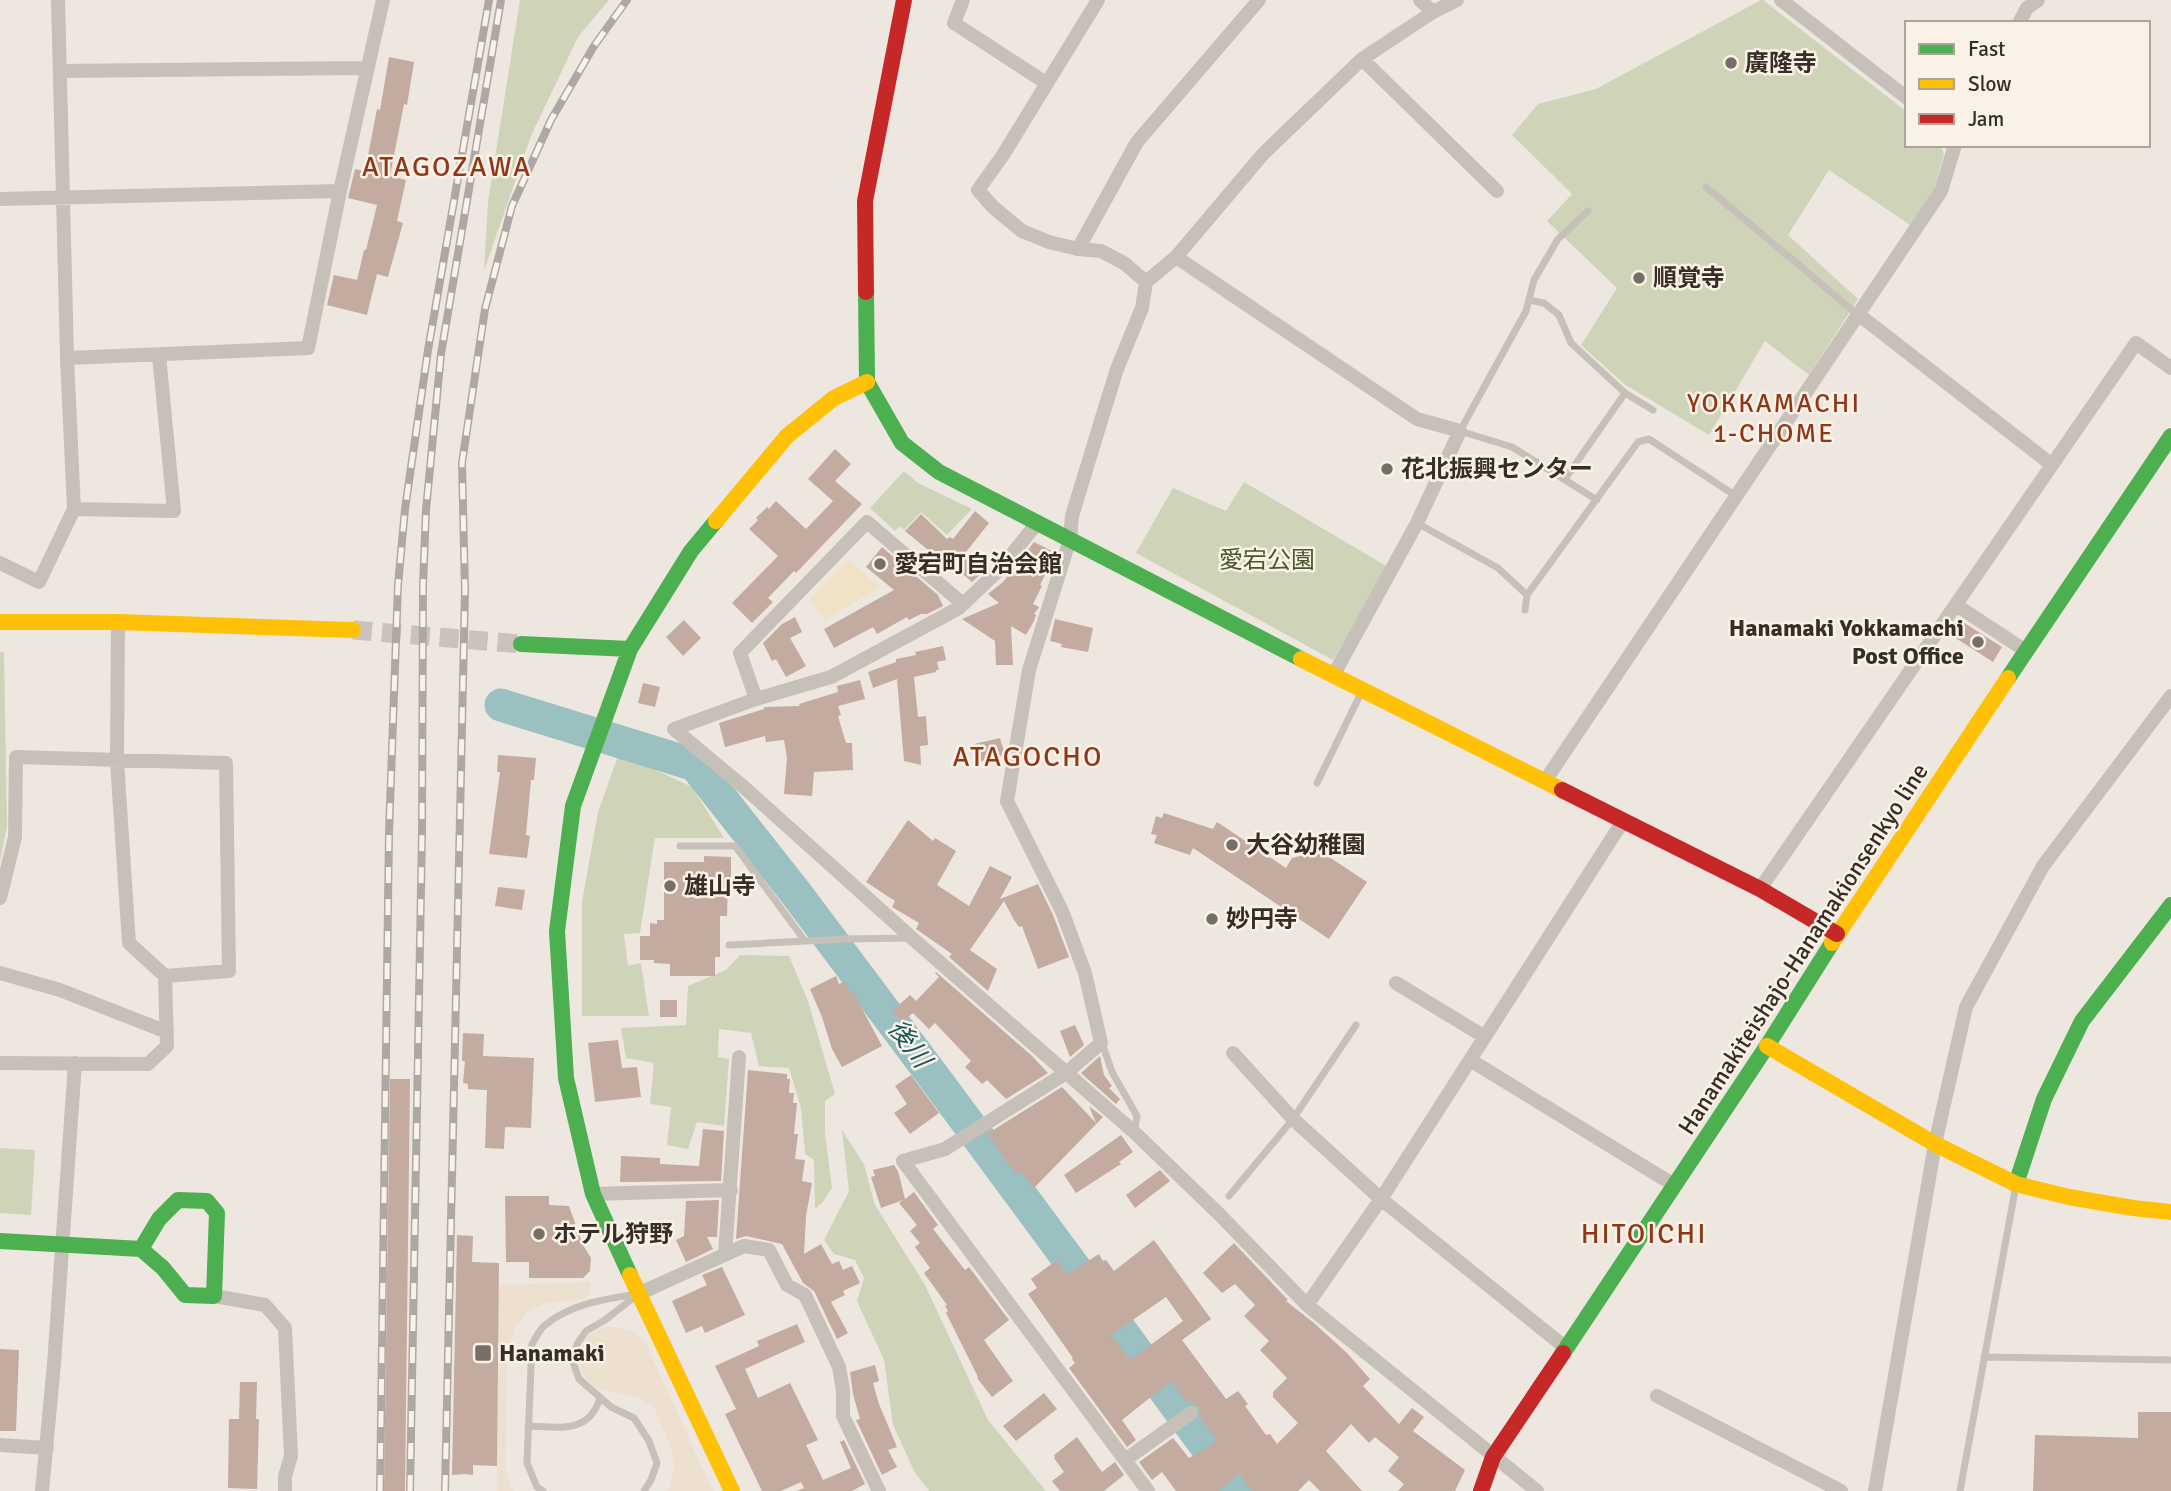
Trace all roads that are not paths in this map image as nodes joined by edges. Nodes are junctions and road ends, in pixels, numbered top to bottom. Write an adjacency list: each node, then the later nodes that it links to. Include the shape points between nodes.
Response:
1 (58, 0): 15 (street)
2 (383, 0): 14 (street)
3 (904, 0): 33 (street, via 865,201)
4 (963, 0): 16 (street, via 954,23)
5 (1098, 0): 16 (street)
6 (1259, 0): 25 (street, via 1137,142)
7 (1420, 0): 11 (street)
8 (1457, 0): 11 (street)
9 (1781, 0): 17 (street)
10 (2038, 0): 12 (street)
11 (1433, 12): 13 (street)
12 (2020, 21)
13 (1362, 60): 21 (street); 26 (street, via 1263,154)
14 (368, 68): 15 (street); 20 (street)
15 (60, 71): 22 (street)
16 (1046, 83): 25 (street, via 978,190 1022,231)
17 (1905, 96)
18 (1954, 147): 29 (street, via 1941,191)
19 (1706, 187): 29 (lane)
20 (340, 191): 22 (street); 30 (street, via 308,348)
21 (1497, 191)
22 (63, 198): 23 (street); 31 (street)
23 (0, 199)
24 (1588, 211): 28 (lane, via 1559,239 1534,281)
25 (1078, 249): 27 (street, via 1101,251)
26 (1176, 257): 27 (street); 36 (street, via 1418,419)
27 (1146, 282): 45 (street, via 1142,308 1117,369 1072,516)
28 (1529, 300): 34 (lane, via 1544,303 1559,316 1571,343); 36 (lane)
29 (1858, 314): 38 (street); 40 (street)
30 (159, 355): 31 (street); 42 (street, via 174,511)
31 (67, 358): 42 (street)
32 (2171, 368): 38 (street, via 2136,343)
33 (867, 382): 43 (street, via 902,443 939,472); 55 (street, via 834,398 788,436 691,551)
34 (1625, 393): 35 (lane); 39 (lane)
35 (1653, 410)
36 (1460, 431): 39 (lane, via 1512,447); 44 (street)
37 (2171, 436): 56 (street, Hanamakiteishajo-Hanamakionsenkyo line)
38 (2052, 465): 49 (street)
39 (1564, 479): 41 (lane)
40 (1736, 496): 41 (lane, via 1650,439 1639,442); 62 (street)
41 (1597, 499): 47 (lane)
42 (74, 509): 46 (street, via 39,582)
43 (1038, 522): 45 (street); 48 (street, via 1000,569)
44 (1417, 523): 47 (lane, via 1498,568); 57 (street)
45 (1070, 540): 57 (street); 79 (street, via 1029,670 1007,802 1062,911 1085,973)
46 (0, 563)
47 (1527, 595): 50 (lane)
48 (963, 604): 60 (street, via 831,677); 60 (street, via 867,522 740,653)
49 (1956, 605): 56 (street); 66 (street)
50 (1525, 610)
51 (0, 622): 52 (street)
52 (118, 622): 53 (street); 61 (street)
53 (353, 630)
54 (521, 644): 55 (street)
55 (630, 649): 93 (street, via 573,806 556,931 566,1078)
56 (2026, 651): 69 (street, Hanamakiteishajo-Hanamakionsenkyo line)
57 (1333, 676): 58 (street)
58 (1363, 690): 62 (street); 63 (lane)
59 (2171, 696): 89 (street, via 2043,866 1966,1007)
60 (756, 699): 70 (street, via 674,729)
61 (117, 761): 67 (street, via 16,757 15,837); 74 (street, via 129,943); 74 (street, via 226,763 229,971)
62 (1545, 781): 64 (street)
63 (1317, 783)
64 (1623, 821): 66 (street); 78 (street)
65 (680, 846): 71 (lane, via 735,846)
66 (1760, 889): 69 (street)
67 (0, 898)
68 (2171, 905): 90 (street, via 2082,1021 2044,1099)
69 (1837, 934): 80 (street, Hanamakiteishajo-Hanamakionsenkyo line)
70 (912, 938): 71 (lane); 86 (street)
71 (805, 941): 72 (lane)
72 (729, 945)
73 (0, 973): 77 (street, via 60,990)
74 (165, 976): 77 (street)
75 (1396, 982): 78 (street)
76 (1356, 1025): 87 (lane)
77 (167, 1032): 85 (street, via 167,1046 148,1065)
78 (1485, 1037): 83 (street)
79 (1101, 1043): 86 (street); 88 (lane, via 1119,1087 1138,1116)
80 (1767, 1046): 89 (street); 91 (street, Hanamakiteishajo-Hanamakionsenkyo line)
81 (1233, 1053): 87 (street)
82 (739, 1057): 92 (street)
83 (1470, 1060): 91 (street); 95 (street)
84 (0, 1063): 85 (street)
85 (75, 1063): 98 (street)
86 (1066, 1073): 88 (street); 114 (street, via 945,1149 903,1161)
87 (1293, 1119): 94 (lane); 95 (street)
88 (1134, 1132): 103 (street)
89 (1935, 1144): 90 (street); 125 (street)
90 (2016, 1184): 96 (street, via 2095,1202); 105 (lane)
91 (1674, 1185): 104 (street, Hanamakiteishajo-Hanamakionsenkyo line)
92 (731, 1191): 93 (street); 100 (street)
93 (593, 1194): 101 (street)
94 (1230, 1196)
95 (1381, 1199): 103 (street); 104 (street)
96 (2171, 1212)
97 (0, 1241): 98 (street)
98 (61, 1244): 99 (street); 112 (street)
99 (141, 1249): 102 (street, via 185,1295); 102 (street, via 159,1219 178,1200 206,1201 217,1213)
100 (725, 1254): 101 (street); 120 (street, via 744,1247 769,1250 787,1285 806,1296 839,1367 843,1416)
101 (638, 1294): 108 (lane, via 586,1331 577,1344 573,1362 579,1379); 110 (lane, via 599,1299 542,1327 532,1344); 119 (street)
102 (214, 1296): 116 (street, via 265,1305 285,1328 291,1456)
103 (1307, 1305): 113 (street)
104 (1566, 1348): 113 (street, Hanamakiteishajo-Hanamakionsenkyo line)
105 (1984, 1357): 106 (lane); 126 (lane)
106 (2171, 1360)
107 (1657, 1396): 124 (street)
108 (600, 1398): 110 (lane, via 587,1421 570,1427); 118 (lane, via 634,1418 649,1441 657,1463)
109 (1191, 1413): 114 (street)
110 (528, 1426): 117 (lane, via 527,1463)
111 (0, 1445): 112 (street)
112 (47, 1448): 115 (street)
113 (1493, 1457): 122 (street, Hanamakiteishajo-Hanamakionsenkyo line); 123 (street)
114 (1125, 1460): 121 (street)
115 (42, 1491)
116 (285, 1491)
117 (543, 1491)
118 (644, 1491)
119 (732, 1491)
120 (879, 1491)
121 (1148, 1491)
122 (1481, 1491)
123 (1537, 1491)
124 (1841, 1491)
125 (1875, 1491)
126 (1960, 1491)

